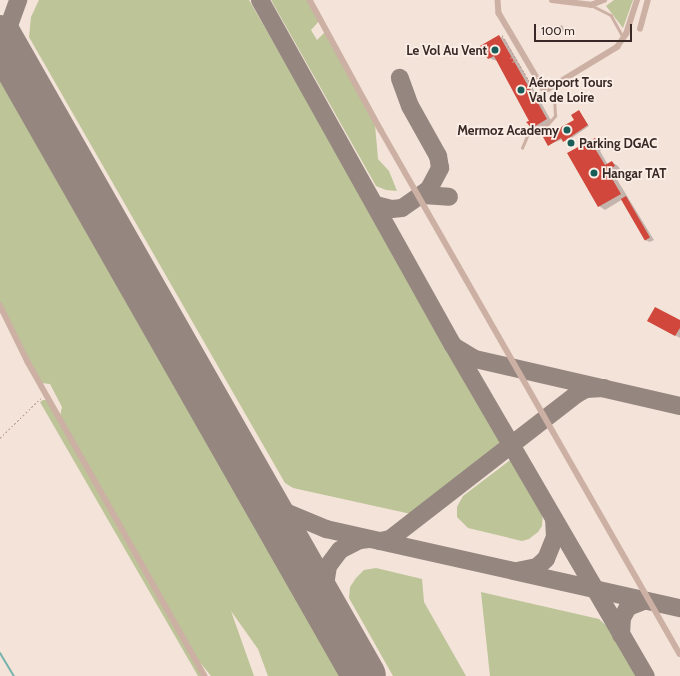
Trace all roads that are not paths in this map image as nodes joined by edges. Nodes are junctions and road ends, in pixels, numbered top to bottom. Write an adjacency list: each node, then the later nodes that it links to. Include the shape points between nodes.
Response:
1 (310, 0): 13 (street, via 381,130)
2 (498, 0): 10 (street, via 499,13 543,88 548,89)
3 (552, 0): 7 (street)
4 (604, 0): 7 (street)
5 (637, 0): 9 (street)
6 (648, 0): 8 (street)
7 (591, 5): 9 (lane, via 604,9 611,15)
8 (640, 29)
9 (624, 39): 10 (street, via 613,51)
10 (559, 83): 11 (lane, via 554,95 556,116 548,124 527,136)
11 (522, 148)
12 (0, 306): 14 (street)
13 (680, 654)
14 (206, 676)

